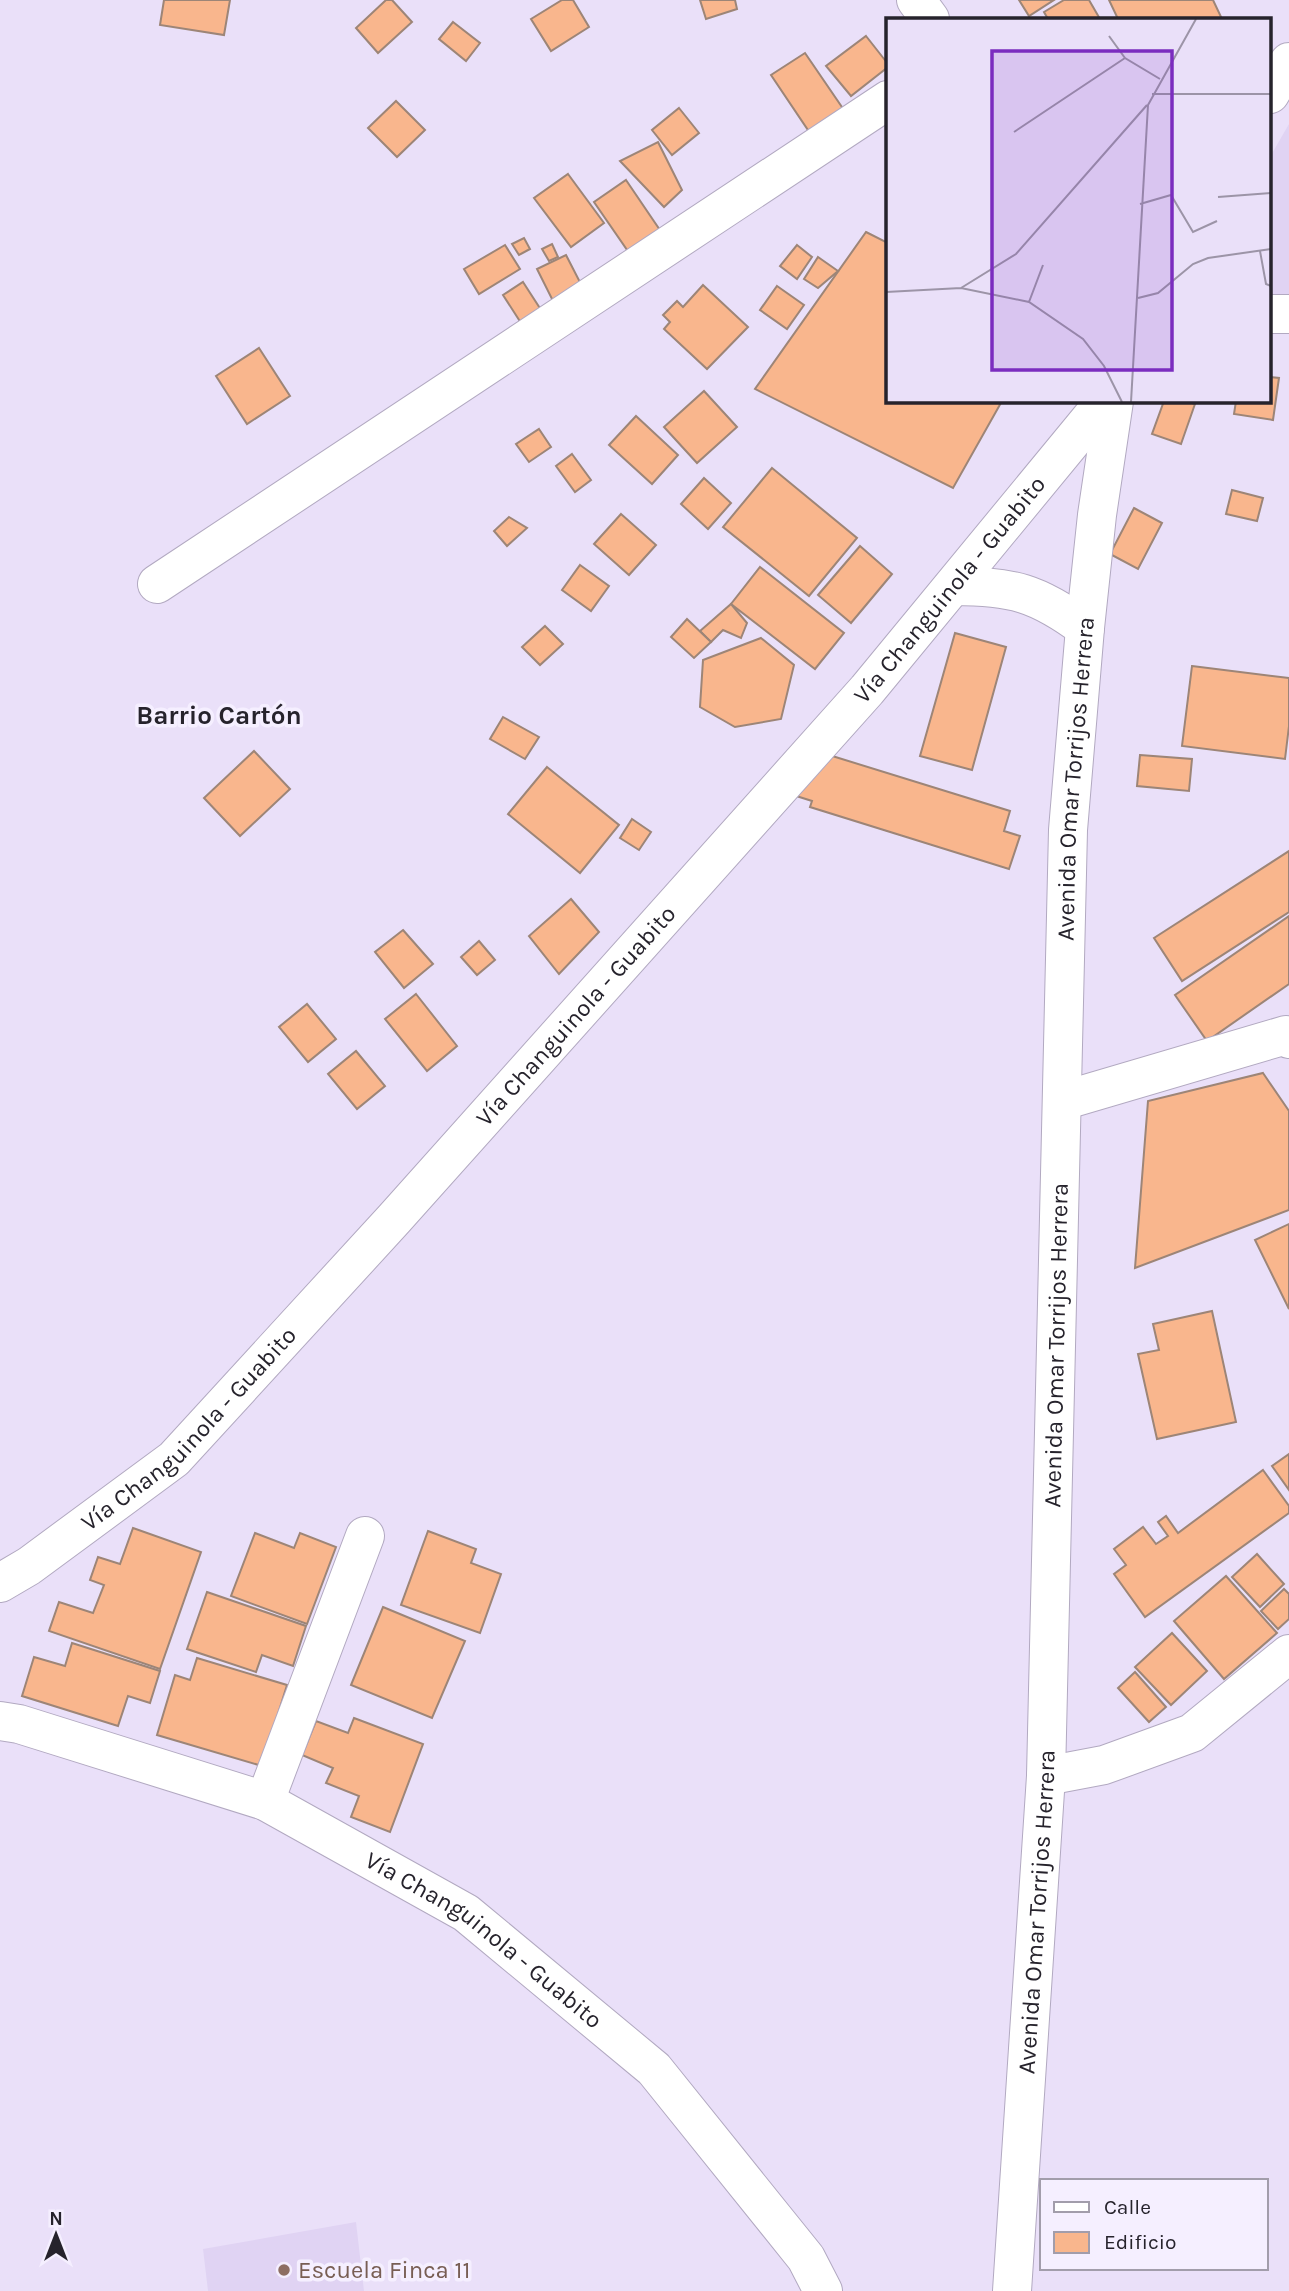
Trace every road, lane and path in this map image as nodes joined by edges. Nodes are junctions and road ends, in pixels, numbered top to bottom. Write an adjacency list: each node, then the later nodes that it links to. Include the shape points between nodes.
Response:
1 (916, 0): 2 (street)
2 (929, 18)
3 (1289, 62): 4 (street)
4 (1272, 91)
5 (886, 101): 8 (street)
6 (1104, 402): 9 (street, Vía Changuinola - Guabito)
7 (1114, 402): 10 (street, Avenida Omar Torrijos Herrera)
8 (157, 584)
9 (954, 586): 10 (street, via 1024,593 1057,607); 14 (street, Vía Changuinola - Guabito, via 784,784 174,1459)
10 (1085, 628): 12 (street, Avenida Omar Torrijos Herrera, via 1068,830)
11 (1289, 1039): 12 (street, via 1286,1035)
12 (1062, 1101): 17 (street, Avenida Omar Torrijos Herrera)
13 (365, 1536): 18 (street)
14 (0, 1583)
15 (1289, 1654): 17 (street, via 1192,1733 1104,1765)
16 (0, 1721): 18 (street, Vía Changuinola - Guabito)
17 (1046, 1776): 20 (street, Avenida Omar Torrijos Herrera)
18 (265, 1801): 19 (street, Vía Changuinola - Guabito, via 466,1913 654,2069 806,2258)
19 (823, 2291)
20 (1012, 2291)

